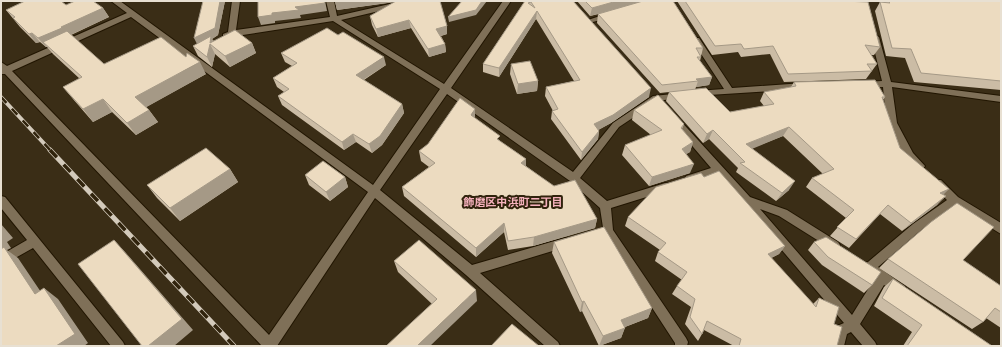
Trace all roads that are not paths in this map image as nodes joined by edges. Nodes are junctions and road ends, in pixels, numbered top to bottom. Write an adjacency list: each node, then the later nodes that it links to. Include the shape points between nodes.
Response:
1 (115, 1): 8 (street)
2 (236, 1): 11 (street)
3 (330, 1): 9 (street)
4 (413, 1): 9 (street)
5 (507, 1): 18 (street)
6 (580, 11): 7 (street, via 592,24)
7 (617, 13)
8 (131, 14): 14 (street); 25 (street, via 193,53)
9 (334, 19): 11 (street); 18 (street)
10 (873, 26): 15 (street)
11 (232, 33): 13 (street)
12 (692, 33): 19 (street)
13 (218, 40)
14 (3, 69): 42 (street)
15 (887, 84): 17 (street); 21 (street); 28 (street, via 892,123 909,155)
16 (811, 85): 19 (street)
17 (856, 85)
18 (446, 89): 24 (street); 25 (street)
19 (729, 90): 20 (street)
20 (653, 95): 23 (street); 24 (street, via 616,125)
21 (998, 99): 22 (street)
22 (1001, 107)
23 (719, 170): 27 (street); 29 (street)
24 (574, 178): 29 (street)
25 (374, 191): 37 (street); 42 (street)
26 (1, 200): 32 (street)
27 (746, 200): 33 (street, via 783,213); 40 (street)
28 (954, 200): 30 (street); 36 (street, via 917,227)
29 (605, 206): 44 (street, via 604,232 682,342)
30 (1001, 229)
31 (577, 240): 37 (street)
32 (35, 241): 35 (street); 41 (street)
33 (844, 252)
34 (856, 260): 36 (street)
35 (1, 261)
36 (869, 268): 38 (street)
37 (470, 271): 43 (street)
38 (882, 277): 39 (street); 40 (street)
39 (908, 294)
40 (852, 325): 45 (street, via 841,330); 46 (street)
41 (119, 346)
42 (270, 346)
43 (554, 346)
44 (681, 346)
45 (838, 346)
46 (871, 346)

